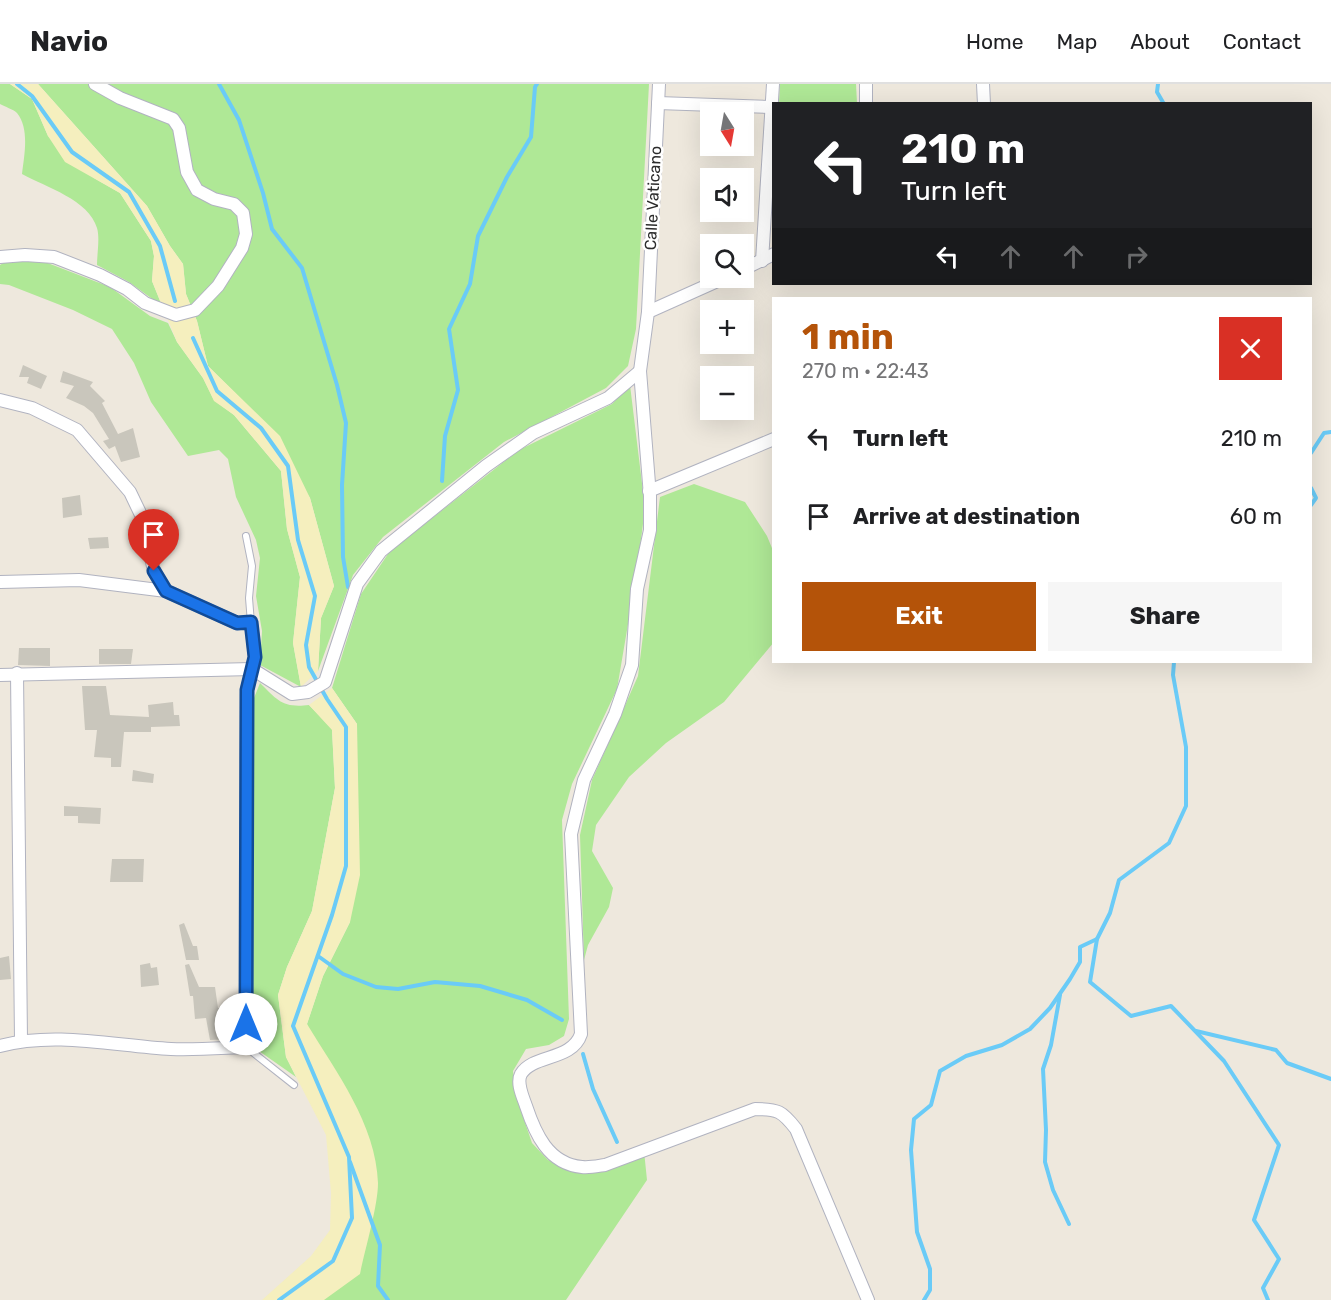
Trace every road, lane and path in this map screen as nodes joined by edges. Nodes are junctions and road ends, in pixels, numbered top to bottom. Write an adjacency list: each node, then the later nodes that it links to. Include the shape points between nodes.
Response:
1 (95, 84): 11 (street, via 173,119 179,128 187,172 197,190 234,204 243,213 246,234 242,248 218,286 195,310 176,315 145,303 100,275 54,257)
2 (659, 84): 8 (street, Calle Vaticano)
3 (773, 84): 9 (street)
4 (866, 84): 6 (street)
5 (983, 84): 7 (street)
6 (867, 102)
7 (984, 102)
8 (658, 103): 9 (street); 15 (street, Calle Vaticano)
9 (771, 107): 12 (street)
10 (772, 255): 12 (street)
11 (0, 257)
12 (762, 261): 13 (street)
13 (754, 265)
14 (702, 288): 15 (street)
15 (648, 312): 16 (street, Calle Vaticano)
16 (640, 370): 19 (street, Calle Vaticano); 24 (street, via 608,398 533,433 381,551 357,584 325,682 308,692 292,693)
17 (0, 400): 22 (street, via 32,408 77,430 130,492 142,517 154,571)
18 (772, 440): 19 (street)
19 (649, 491): 31 (street, Calle Vaticano, via 650,530 637,589 632,664 615,714 584,780 571,834 581,1034 578,1043 568,1051 529,1067 521,1074 519,1085 534,1131 549,1152 582,1167 605,1165 755,1109 775,1109 786,1115 796,1129)
20 (246, 536): 23 (lane, via 252,566)
21 (0, 582): 22 (street, via 79,580)
22 (166, 591): 23 (street, via 237,623)
23 (251, 622): 24 (street, via 255,657)
24 (252, 669): 25 (street); 29 (street, via 247,690)
25 (17, 673): 26 (street); 27 (street)
26 (0, 675)
27 (21, 1040): 28 (street); 29 (street, via 64,1039 173,1049)
28 (0, 1046)
29 (246, 1047): 30 (lane)
30 (294, 1085)
31 (868, 1300)

